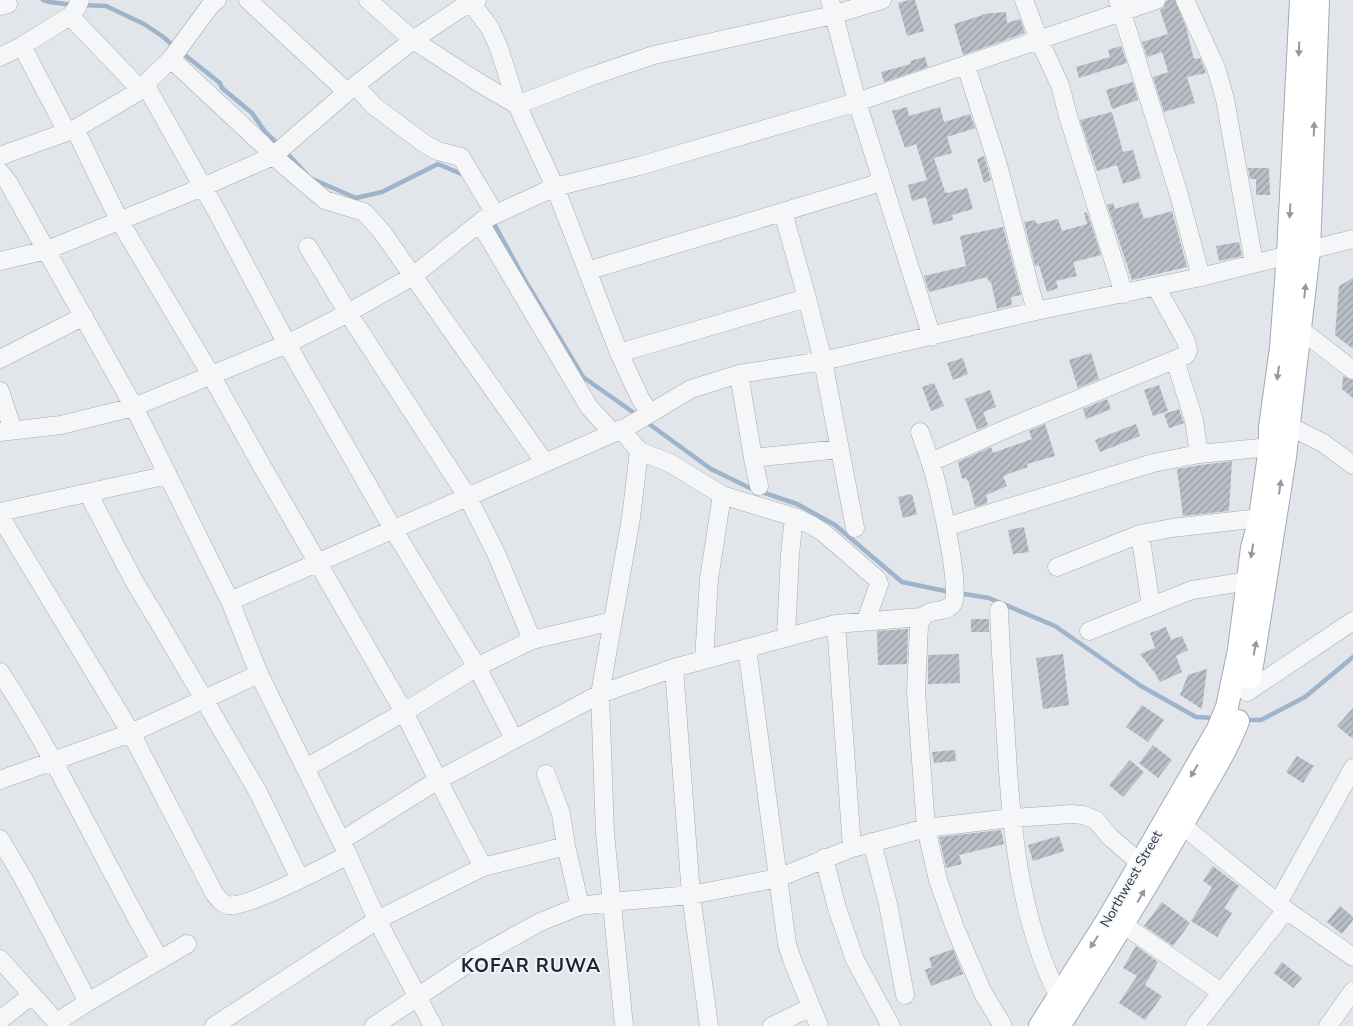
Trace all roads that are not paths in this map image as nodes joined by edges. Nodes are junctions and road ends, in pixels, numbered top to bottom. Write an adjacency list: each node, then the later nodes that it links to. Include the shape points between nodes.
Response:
1 (80, 0): 14 (street)
2 (217, 0): 19 (street)
3 (248, 0): 22 (street)
4 (368, 0): 15 (street)
5 (882, 0): 13 (street)
6 (1024, 0): 16 (street)
7 (1156, 0): 12 (street)
8 (1185, 0): 40 (street, via 1216,68 1225,99)
9 (1301, 0): 38 (main road, one-way to 38)
10 (1318, 0): 38 (main road, one-way to 10)
11 (472, 1): 15 (street); 24 (street, via 499,48)
12 (1120, 6): 16 (street); 43 (street)
13 (832, 7): 23 (street); 24 (street, via 654,55)
14 (70, 16): 17 (street); 21 (street)
15 (413, 40): 22 (street); 24 (street)
16 (1039, 40): 20 (street); 45 (street, via 1060,85)
17 (22, 46): 18 (street); 25 (street)
18 (0, 57)
19 (173, 57): 21 (street); 27 (street)
20 (966, 66): 23 (street); 47 (street, via 998,165)
21 (142, 86): 25 (street); 30 (street)
22 (351, 89): 27 (street); 33 (street, via 424,144 438,152 461,157)
23 (857, 102): 29 (street); 31 (street)
24 (517, 105): 31 (street)
25 (71, 131): 26 (street); 34 (street)
26 (0, 156)
27 (273, 156): 30 (street); 42 (street, via 325,200 364,212)
28 (0, 172): 37 (street)
29 (882, 182): 32 (street); 51 (street)
30 (203, 187): 34 (street); 52 (street)
31 (556, 187): 33 (street); 41 (street)
32 (783, 212): 41 (street); 46 (street)
33 (488, 218): 42 (street); 64 (street, via 589,407)
34 (119, 220): 37 (street); 59 (street)
35 (1353, 239): 38 (street)
36 (308, 247): 48 (street)
37 (47, 250): 39 (street); 49 (street)
38 (1299, 253): 40 (street); 50 (main road, one-way to 38); 67 (main road, one-way to 67, via 1281,348)
39 (0, 261)
40 (1254, 263): 43 (street)
41 (587, 271): 53 (street)
42 (413, 276): 48 (street); 73 (street)
43 (1201, 277): 44 (street)
44 (1156, 287): 45 (street); 55 (street, via 1188,346 1186,356)
45 (1124, 294): 47 (street)
46 (807, 298): 53 (street); 56 (street)
47 (1036, 311): 51 (street)
48 (348, 313): 52 (street); 79 (street)
49 (84, 316): 54 (street); 61 (street)
50 (1301, 330): 57 (street); 63 (main road)
51 (932, 337): 56 (street)
52 (287, 344): 59 (street); 85 (street)
53 (619, 353): 62 (street)
54 (0, 359)
55 (1175, 360): 70 (street, via 1194,420); 72 (street)
56 (823, 361): 58 (street); 68 (street)
57 (1353, 370)
58 (739, 374): 62 (street, via 691,390); 71 (street)
59 (211, 375): 61 (street); 87 (street)
60 (0, 391): 65 (street)
61 (134, 407): 65 (street, via 61,425); 75 (street)
62 (649, 413): 64 (street)
63 (1289, 426): 74 (street, via 1323,443); 109 (main road, one-way to 63, via 1257,641)
64 (620, 430): 69 (street); 73 (street)
65 (7, 431)
66 (920, 432): 72 (street)
67 (1270, 447): 70 (street); 82 (main road)
68 (840, 449): 71 (street); 84 (street)
69 (639, 451): 78 (street, via 670,463); 94 (street)
70 (1199, 454): 83 (street, via 1153,463)
71 (753, 458): 76 (street)
72 (931, 462): 83 (street)
73 (545, 463): 79 (street)
74 (1353, 465)
75 (168, 475): 77 (street); 90 (street)
76 (759, 486)
77 (88, 493): 80 (street); 108 (street, via 134,582)
78 (722, 495): 81 (street); 102 (street, via 710,579)
79 (467, 496): 85 (street); 100 (street, via 496,553)
80 (0, 514): 112 (street)
81 (794, 517): 96 (street, via 824,534 877,578 879,584); 99 (street)
82 (1260, 518): 86 (street); 89 (main road, one-way to 89)
83 (946, 527): 93 (street, via 955,593 950,607)
84 (855, 528)
85 (393, 529): 87 (street); 103 (street)
86 (1140, 534): 88 (street); 91 (street)
87 (319, 562): 90 (street); 110 (street)
88 (1057, 567)
89 (1248, 581): 91 (street, via 1192,590); 109 (main road, via 1239,650)
90 (230, 600): 106 (street)
91 (1151, 606): 98 (street)
92 (999, 610): 120 (street)
93 (921, 617): 96 (street); 122 (street, via 916,692)
94 (613, 620): 100 (street); 107 (street)
95 (1353, 621): 109 (street)
96 (866, 622): 97 (street)
97 (836, 624): 99 (street); 127 (street)
98 (1089, 631)
99 (786, 637): 101 (street)
100 (532, 640): 103 (street)
101 (747, 648): 102 (street); 131 (street)
102 (704, 660): 104 (street)
103 (477, 667): 110 (street); 113 (street)
104 (674, 668): 107 (street); 133 (street)
105 (0, 672): 114 (street)
106 (259, 674): 108 (street); 115 (street)
107 (600, 694): 113 (street); 134 (street)
108 (205, 700): 112 (street); 132 (street, via 258,792)
109 (1238, 704): 111 (main road)
110 (404, 712): 115 (street); 119 (street)
111 (1225, 732): 121 (main road, Northwest Street); 129 (main road, Northwest Street, one-way to 129)
112 (131, 733): 114 (street); 132 (street, via 221,902 229,905 245,903)
113 (514, 739): 119 (street)
114 (53, 761): 118 (street); 142 (street)
115 (306, 768): 126 (street)
116 (1353, 768): 136 (street)
117 (546, 774): 125 (street, via 561,814)
118 (0, 780)
119 (438, 780): 126 (street); 130 (street)
120 (1011, 818): 122 (street); 129 (street, via 1083,815 1096,820); 147 (street, via 1027,909 1043,962)
121 (1182, 826): 136 (street); 138 (main road, Northwest Street, one-way to 121)
122 (926, 828): 124 (street); 161 (street, via 938,880 955,928 983,993)
123 (0, 839): 149 (street)
124 (872, 842): 127 (street); 146 (street, via 888,904)
125 (566, 846): 130 (street); 135 (street)
126 (344, 848): 132 (street); 137 (street)
127 (852, 848): 128 (street)
128 (824, 858): 131 (street); 160 (street, via 855,960)
129 (1140, 863): 147 (main road, Northwest Street, one-way to 147)
130 (483, 867): 137 (street)
131 (778, 878): 133 (street); 150 (street, via 788,944)
132 (300, 879)
133 (691, 895): 134 (street); 157 (street)
134 (611, 902): 135 (street); 156 (street)
135 (580, 906): 148 (street, via 523,931)
136 (1282, 907): 140 (street); 144 (street)
137 (377, 920): 148 (street); 153 (street)
138 (1124, 925): 144 (street); 163 (main road, Northwest Street)
139 (187, 944): 142 (street)
140 (1353, 957)
141 (0, 959): 145 (street)
142 (160, 960): 149 (street)
143 (1353, 991): 165 (street)
144 (1220, 992): 164 (street)
145 (32, 994): 151 (street); 152 (street)
146 (905, 995)
147 (1058, 996): 162 (main road, Northwest Street)
148 (417, 997): 154 (street); 155 (street)
149 (88, 1002): 152 (street)
150 (812, 1007): 158 (street); 159 (street)
151 (0, 1020)
152 (58, 1024)
153 (214, 1026)
154 (374, 1026)
155 (433, 1026)
156 (624, 1026)
157 (709, 1026)
158 (772, 1026)
159 (819, 1026)
160 (891, 1026)
161 (1004, 1026)
162 (1040, 1026)
163 (1059, 1026)
164 (1195, 1026)
165 (1328, 1026)

